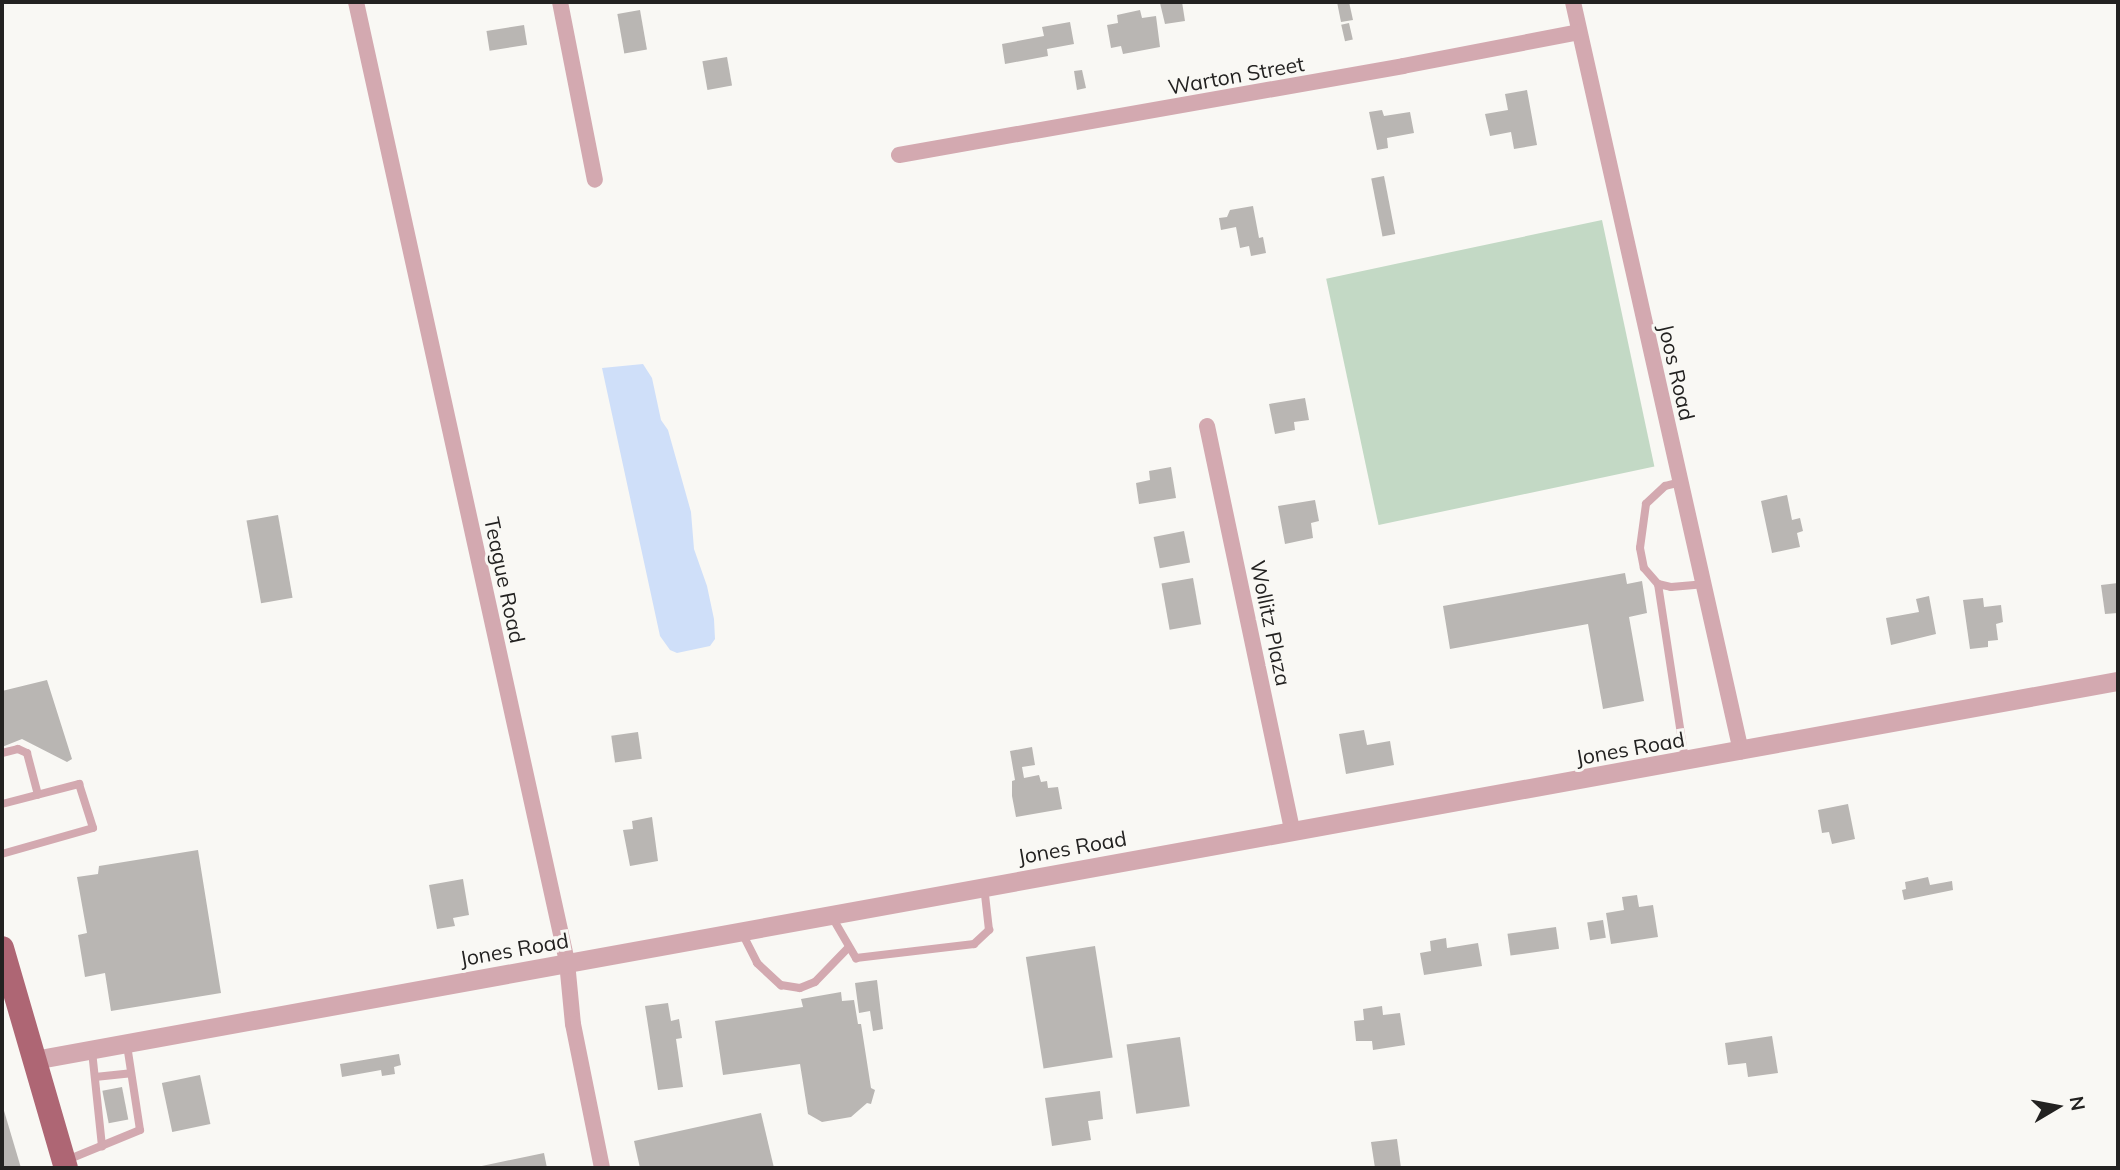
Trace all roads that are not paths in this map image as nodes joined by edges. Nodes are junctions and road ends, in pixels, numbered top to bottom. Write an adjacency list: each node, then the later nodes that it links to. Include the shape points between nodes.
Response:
1 (356, 2): 24 (street, Teague Road)
2 (560, 2): 6 (street)
3 (1573, 2): 4 (street, Joos Road)
4 (1579, 32): 5 (street, Warton Street); 8 (street, Joos Road)
5 (899, 155)
6 (595, 180)
7 (1207, 426): 17 (street, Wollitz Plaza)
8 (1681, 482): 9 (street, Joos Road); 10 (lane, via 1665,486 1646,505 1640,548 1644,568)
9 (1703, 583): 10 (lane); 12 (street, Joos Road)
10 (1658, 584): 14 (lane)
11 (2118, 681): 12 (street, Jones Road)
12 (1741, 751): 14 (street, Jones Road)
13 (2, 753): 15 (lane, via 18,749 27,753)
14 (1685, 761): 17 (street, Jones Road)
15 (38, 795): 16 (lane); 18 (lane, via 79,784 93,828)
16 (2, 804)
17 (1292, 829): 19 (street, Jones Road)
18 (2, 854)
19 (984, 886): 20 (street, Jones Road); 23 (lane, via 989,930 974,944 872,959 856,958)
20 (830, 914): 21 (street, Jones Road); 23 (lane)
21 (741, 930): 23 (lane, via 757,963 781,985 800,988 815,982); 24 (street, Jones Road)
22 (2, 948): 27 (main road)
23 (848, 948)
24 (566, 962): 25 (street, Jones Road); 32 (street, Teague Road, via 573,1024)
25 (126, 1043): 26 (street, Jones Road); 28 (lane)
26 (92, 1050): 27 (street, Jones Road); 29 (lane)
27 (34, 1060): 31 (main road)
28 (131, 1073): 29 (lane); 30 (lane, via 141,1130)
29 (96, 1077): 30 (lane)
30 (102, 1146): 31 (lane)
31 (65, 1165)
32 (602, 1168)

